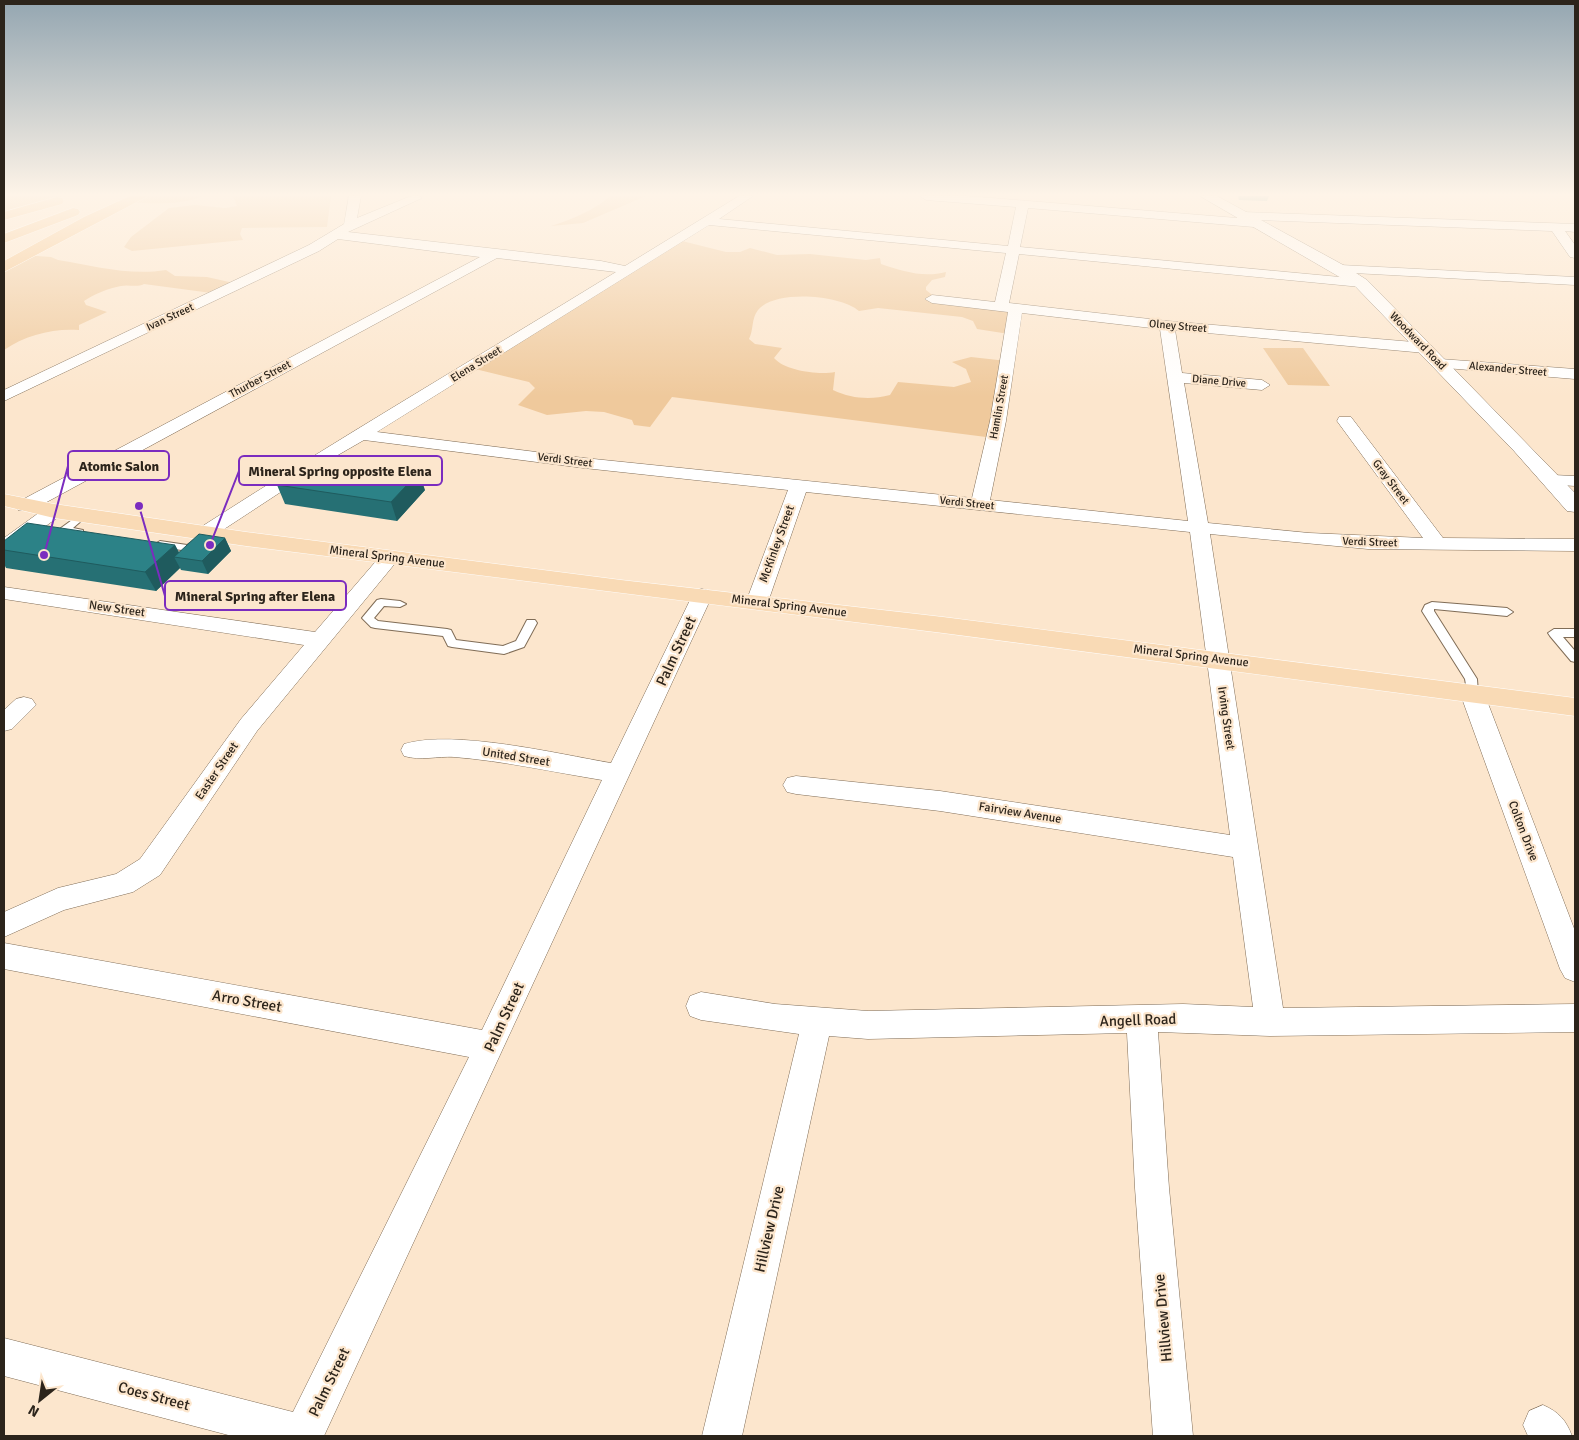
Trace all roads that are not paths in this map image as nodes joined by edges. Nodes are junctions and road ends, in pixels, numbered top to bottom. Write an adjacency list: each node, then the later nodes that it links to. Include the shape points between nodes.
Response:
1 (279, 263): 20 (street, Ivan Street)
2 (477, 263): 26 (street, Thurber Street)
3 (582, 263): 9 (street)
4 (637, 263): 9 (street, Elena Street)
5 (1013, 263): 13 (street, Hamlin Street)
6 (1146, 263): 11 (street)
7 (1329, 263): 8 (street, Woodward Road)
8 (1340, 269): 10 (street); 11 (street, Woodward Road)
9 (626, 270): 22 (street, Elena Street)
10 (1575, 281)
11 (1361, 283): 15 (street, Woodward Road)
12 (932, 299): 13 (street, Olney Street)
13 (1009, 308): 14 (street, Olney Street); 27 (street, Hamlin Street, via 1013,318 998,420)
14 (1167, 325): 15 (street, Olney Street); 18 (street, Irving Street)
15 (1425, 348): 16 (street, Woodward Road)
16 (1440, 364): 17 (street, Alexander Street); 23 (street, Woodward Road)
17 (1575, 374)
18 (1176, 377): 19 (street, Diane Drive); 30 (street, Irving Street)
19 (1262, 385)
20 (4, 396)
21 (1345, 421): 33 (street, Gray Street)
22 (362, 434): 25 (street, Verdi Street, via 575,462); 31 (street, Elena Street, via 325,454)
23 (1552, 480): 24 (street); 28 (street, Woodward Road)
24 (1575, 481)
25 (799, 486): 27 (street, Verdi Street); 39 (street, McKinley Street)
26 (14, 503): 29 (main road, Mineral Spring Avenue)
27 (980, 505): 30 (street, Verdi Street)
28 (1575, 506)
29 (54, 511): 31 (main road, Mineral Spring Avenue, via 88,525); 35 (street)
30 (1199, 528): 33 (street, Verdi Street, via 1368,543); 46 (street, Irving Street)
31 (205, 533): 32 (lane, via 189,548); 36 (main road, Mineral Spring Avenue)
32 (151, 543)
33 (1437, 544): 34 (street, Verdi Street)
34 (1575, 545)
35 (4, 547)
36 (390, 557): 38 (main road, Mineral Spring Avenue); 44 (street, Easter Street)
37 (4, 593): 44 (street, New Street)
38 (702, 596): 39 (main road, Mineral Spring Avenue); 52 (street, Palm Street)
39 (757, 602): 46 (main road, Mineral Spring Avenue)
40 (400, 604): 42 (lane, via 381,602 368,618 375,624 447,633 452,643 504,650 520,644)
41 (1507, 612): 47 (lane, via 1429,607 1428,611 1471,679)
42 (531, 624)
43 (1575, 633): 45 (lane, via 1554,633)
44 (320, 640): 55 (street, Easter Street, via 225,757 150,867 123,884 58,900)
45 (1575, 658)
46 (1218, 660): 47 (main road, Mineral Spring Avenue); 54 (street, Irving Street)
47 (1472, 693): 49 (main road, Mineral Spring Avenue); 57 (street, Colton Drive)
48 (24, 705): 50 (street)
49 (1575, 707)
50 (4, 723)
51 (413, 750): 52 (street, United Street, via 452,748 522,756)
52 (619, 774): 63 (street, Palm Street)
53 (796, 785): 54 (street, Fairview Avenue, via 940,801)
54 (1244, 848): 62 (street, Irving Street)
55 (4, 924)
56 (4, 956): 63 (street, Arro Street)
57 (1575, 969)
58 (701, 1006): 61 (street, Angell Road)
59 (1575, 1018): 62 (street, Angell Road)
60 (1142, 1020): 61 (street, Angell Road, via 868,1025); 62 (street, Angell Road, via 1183,1018); 67 (street, Hillview Drive, via 1152,1188)
61 (817, 1022): 66 (street, Hillview Drive)
62 (1270, 1022)
63 (490, 1046): 65 (street, Palm Street)
64 (4, 1357): 65 (street, Coes Street)
65 (303, 1436)
66 (722, 1436)
67 (1173, 1436)

